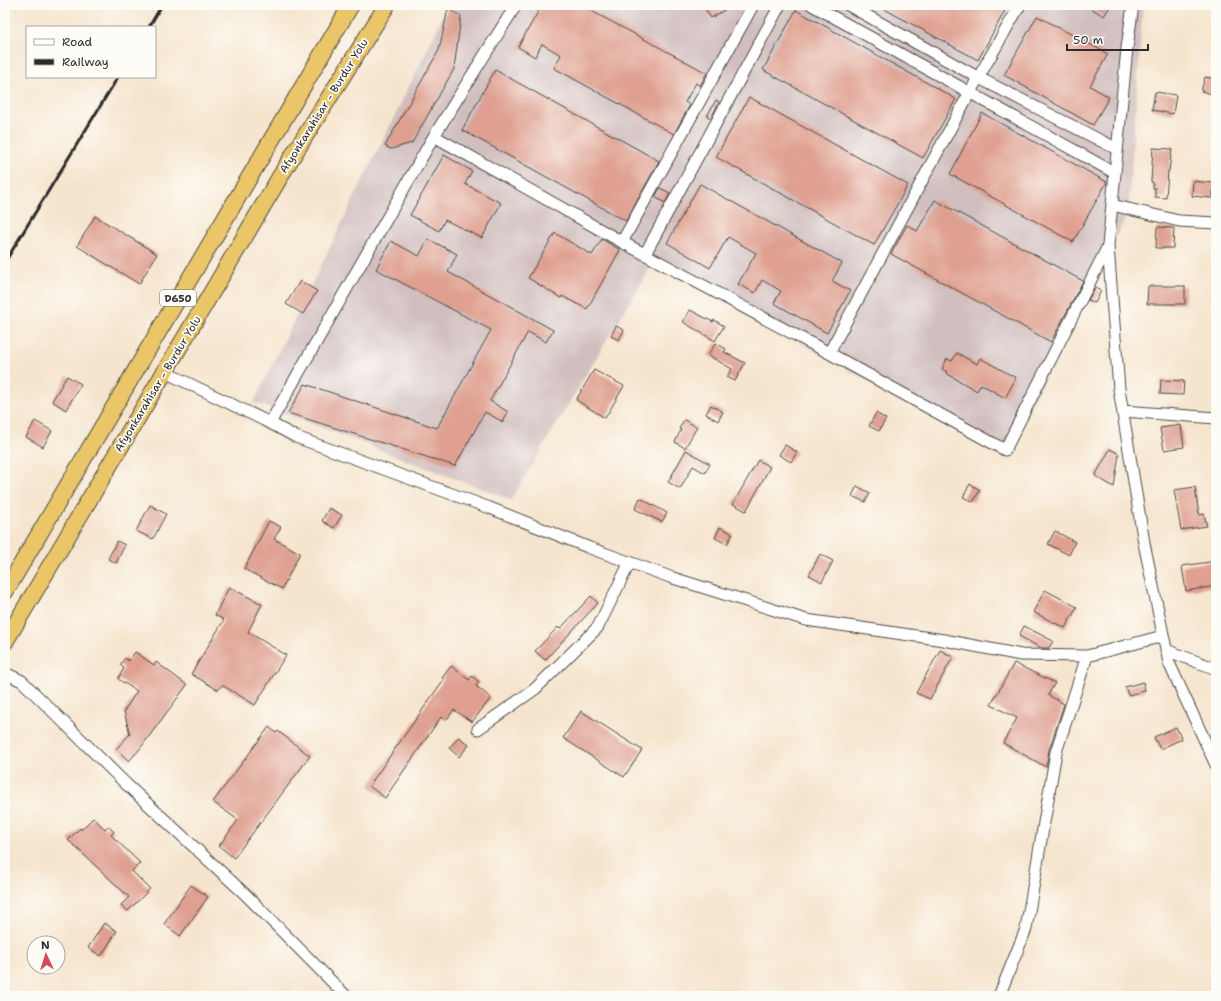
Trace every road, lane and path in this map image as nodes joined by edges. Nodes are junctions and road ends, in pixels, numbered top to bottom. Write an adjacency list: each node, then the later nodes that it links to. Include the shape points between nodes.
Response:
1 (351, 5): 26 (highway, D650)
2 (387, 5): 21 (highway, Afyonkarahisar - Burdur Yolu / D650, via 287,165)
3 (516, 5): 12 (street)
4 (754, 5): 17 (street)
5 (780, 5): 19 (street)
6 (812, 5): 11 (street)
7 (848, 5): 10 (street)
8 (1020, 5): 10 (street)
9 (1133, 5): 13 (street)
10 (979, 78): 11 (street); 13 (street)
11 (970, 92): 14 (street); 20 (street)
12 (434, 136): 17 (street); 24 (street)
13 (1117, 149): 14 (street)
14 (1115, 173): 15 (street)
15 (1112, 205): 16 (street, via 1180,221); 18 (street)
16 (1216, 223)
17 (622, 242): 19 (street)
18 (1108, 246): 20 (street, via 1005,450); 22 (street)
19 (646, 254): 20 (street)
20 (830, 353)
21 (165, 372): 24 (street); 28 (highway, Afyonkarahisar - Burdur Yolu / D650)
22 (1123, 411): 23 (street); 27 (street, via 1144,543)
23 (1216, 418)
24 (270, 423): 25 (street, via 296,437)
25 (630, 562): 30 (street, via 806,620 944,640 1021,655); 33 (street, via 598,627 535,689)
26 (5, 592)
27 (1163, 636): 29 (street); 30 (street)
28 (5, 642)
29 (1166, 650): 31 (street); 34 (street, via 1168,663)
30 (1087, 656): 36 (street, via 1056,752 1026,928)
31 (1216, 669)
32 (5, 673): 35 (street, via 22,681 126,784 245,894)
33 (478, 729)
34 (1216, 765)
35 (346, 996)
36 (998, 996)

